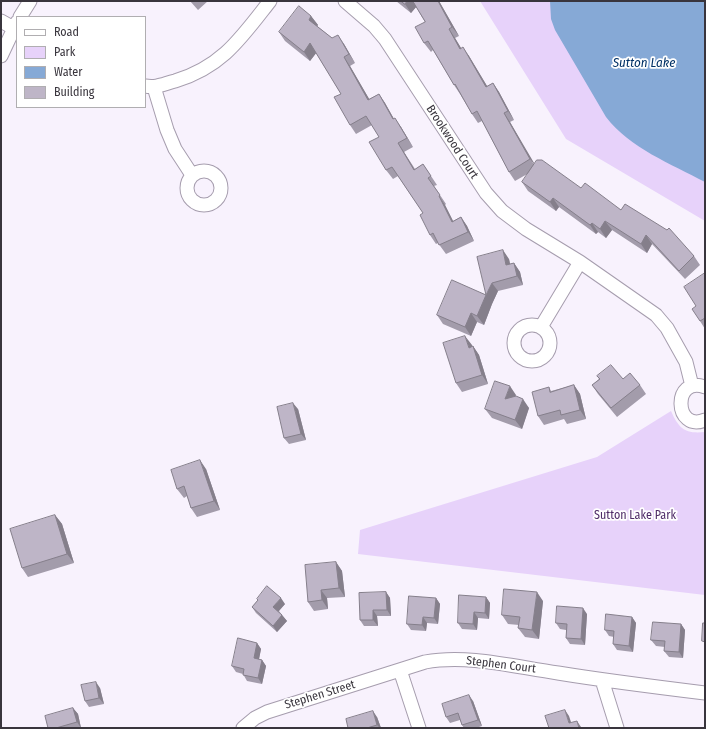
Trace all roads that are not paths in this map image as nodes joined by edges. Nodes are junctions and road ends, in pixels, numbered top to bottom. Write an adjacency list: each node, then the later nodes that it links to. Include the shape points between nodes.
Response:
1 (30, 1): 4 (street)
2 (270, 1): 9 (street, via 234,46 216,62 188,77)
3 (345, 1): 11 (street, Brookwood Court, via 384,38 486,193 502,211)
4 (22, 16)
5 (1, 21): 6 (street)
6 (16, 24)
7 (16, 26): 8 (street)
8 (1, 56)
9 (150, 87): 10 (street, via 175,149)
10 (192, 175)
11 (580, 262): 12 (street); 13 (street, Brookwood Court, via 656,315 667,328)
12 (541, 327)
13 (698, 387): 14 (street, Brookwood Court, via 686,390 683,394 681,410 688,419 695,422)
14 (705, 420)
15 (400, 670): 16 (street, Stephen Court, via 425,662 452,660 486,662); 18 (street, Stephen Street, via 267,712); 19 (street)
16 (602, 680): 17 (street, Stephen Court); 20 (street)
17 (705, 693)
18 (244, 728)
19 (419, 728)
20 (617, 728)

